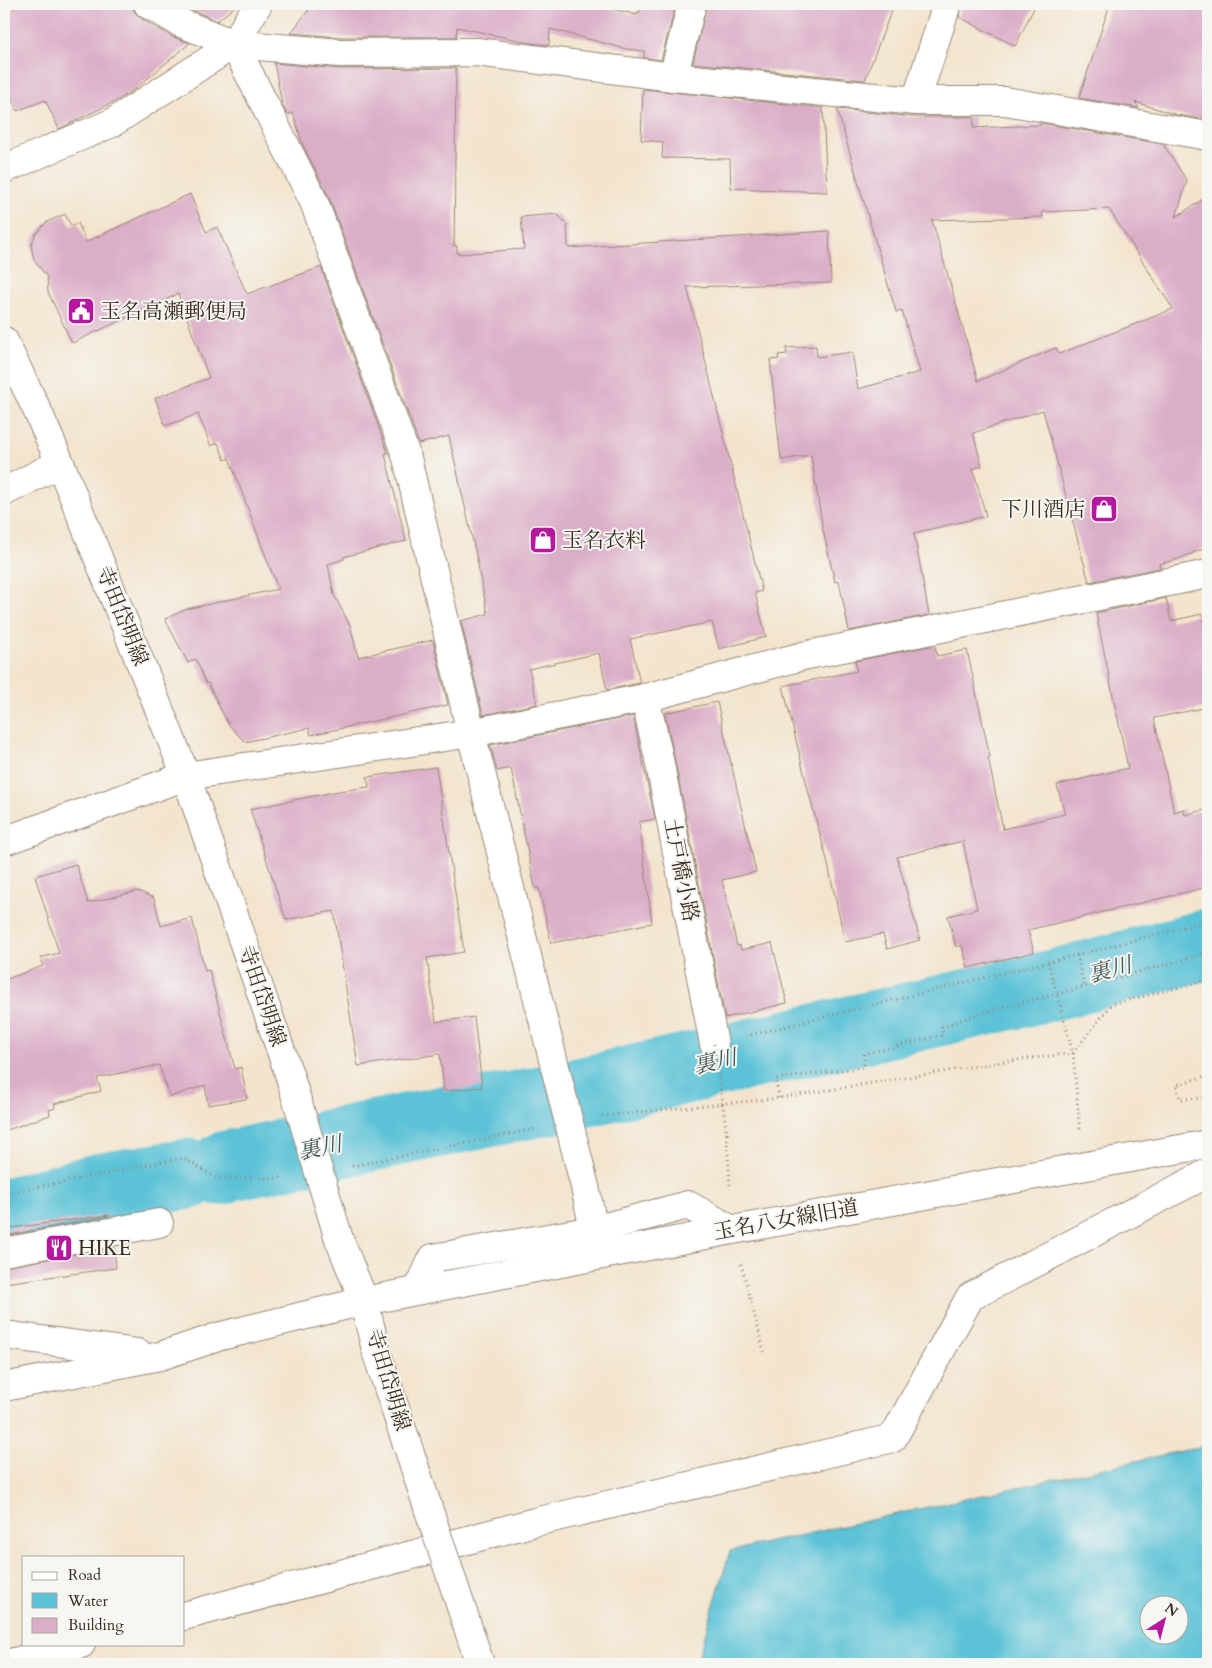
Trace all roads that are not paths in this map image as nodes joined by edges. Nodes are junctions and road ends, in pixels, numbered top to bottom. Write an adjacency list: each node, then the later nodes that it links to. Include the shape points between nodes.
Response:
1 (148, 4): 5 (street, via 181,23)
2 (258, 4): 5 (street)
3 (692, 4): 6 (street)
4 (947, 4): 7 (street)
5 (234, 44): 6 (street, via 340,53 477,52); 9 (street, via 112,123); 15 (street, via 314,202 408,458)
6 (673, 77): 7 (street)
7 (916, 101): 8 (street, via 1005,101)
8 (1208, 136)
9 (4, 169)
10 (4, 342): 11 (street, 寺田岱明線)
11 (60, 463): 12 (street); 16 (street, 寺田岱明線)
12 (4, 492)
13 (1208, 574): 14 (street, via 803,656)
14 (645, 698): 15 (street); 18 (street, 土戸橋小路)
15 (471, 733): 16 (street); 22 (street, bridge)
16 (186, 776): 17 (street); 26 (street, 寺田岱明線, bridge, via 290,1077 339,1239)
17 (4, 842)
18 (714, 1044)
19 (1208, 1144): 23 (street, 玉名八女線旧道)
20 (1208, 1173): 30 (street, via 970,1297 893,1438 535,1522)
21 (159, 1222): 24 (street)
22 (594, 1230): 23 (street, via 688,1206); 25 (street, via 433,1258)
23 (732, 1230): 25 (street, 玉名八女線旧道)
24 (4, 1252)
25 (418, 1290): 26 (street, 玉名八女線旧道)
26 (364, 1301): 28 (street, 玉名八女線旧道, via 221,1336); 33 (street, 寺田岱明線, bridge, via 378,1354)
27 (4, 1337): 28 (street)
28 (160, 1356): 29 (street, 玉名八女線旧道)
29 (7, 1388)
30 (185, 1616)
31 (74, 1646): 32 (street)
32 (7, 1664)
33 (480, 1664)

